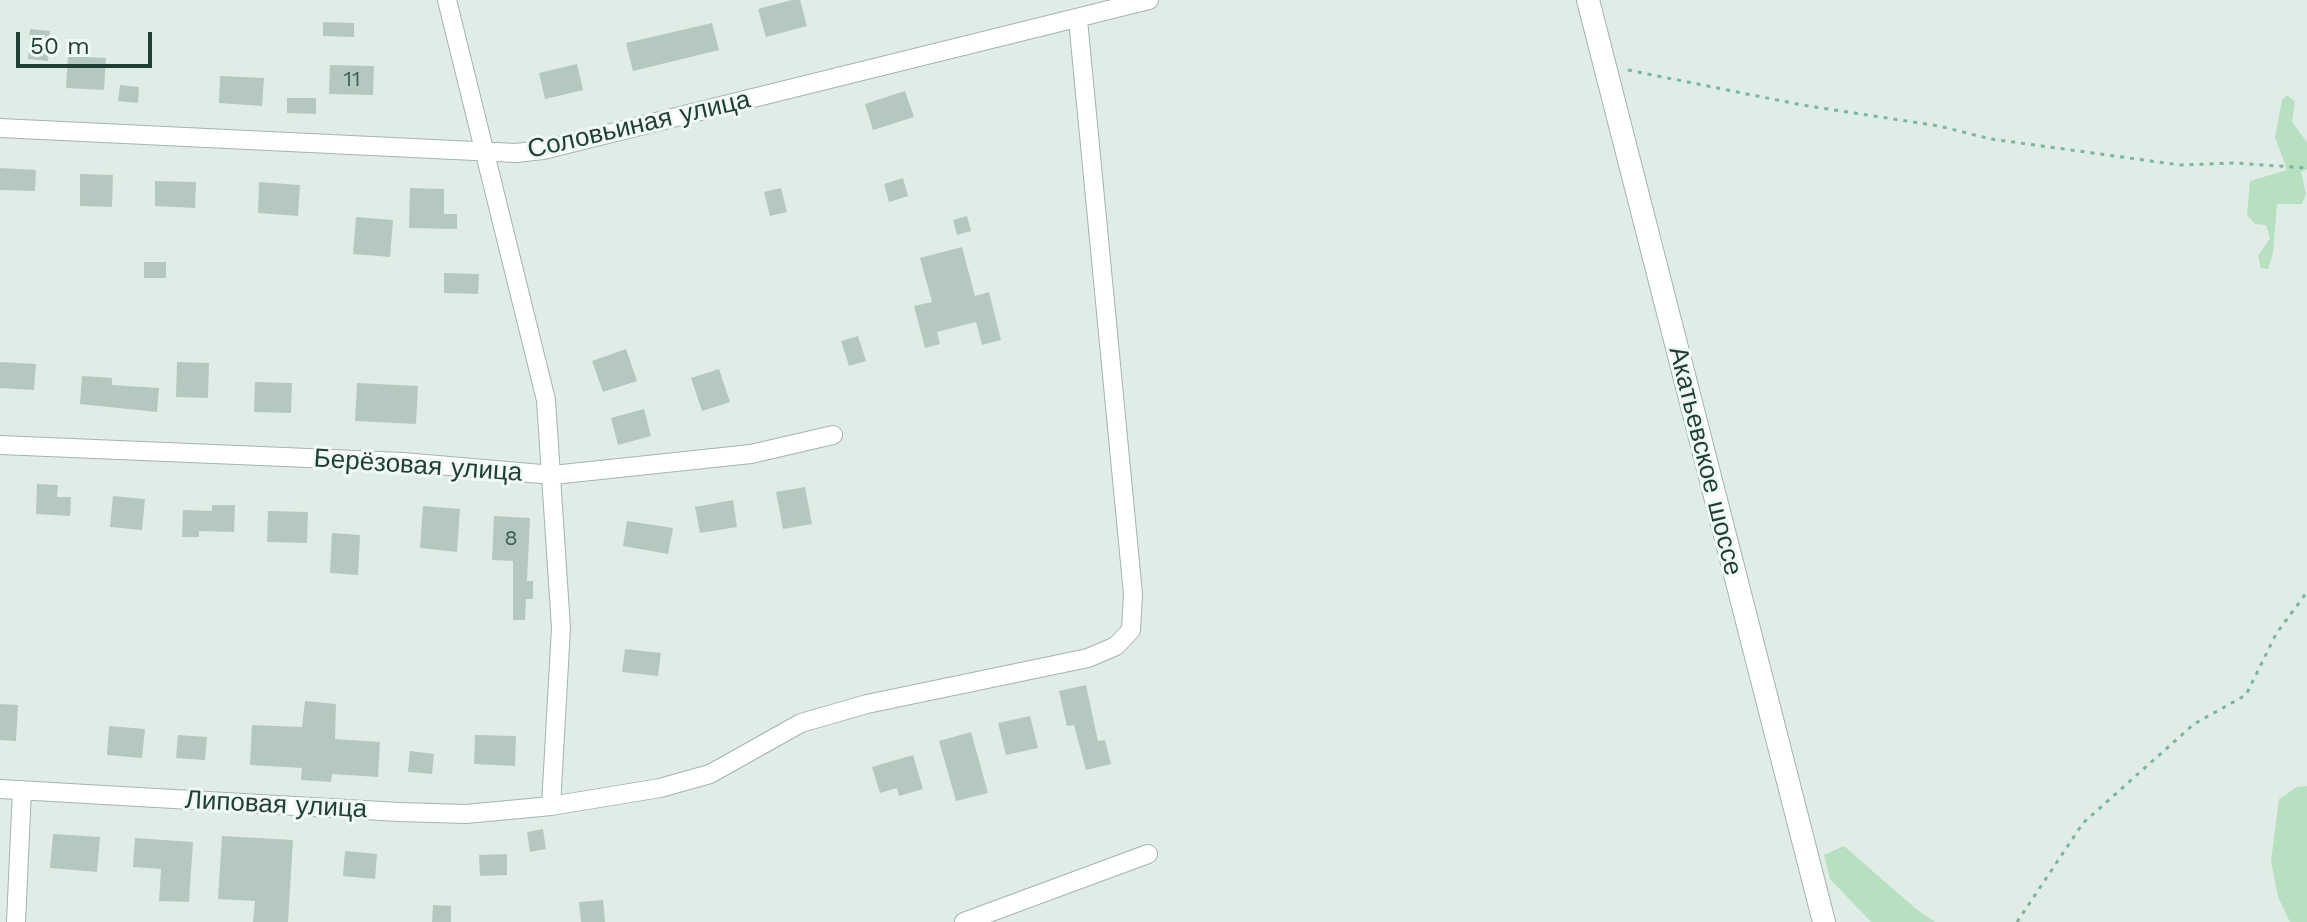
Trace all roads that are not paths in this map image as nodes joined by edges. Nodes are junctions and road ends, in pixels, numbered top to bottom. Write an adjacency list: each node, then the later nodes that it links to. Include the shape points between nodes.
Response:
1 (447, 0): 6 (street)
2 (1149, 0): 4 (street, Соловьиная улица)
3 (1588, 0): 16 (street, Акатьевское шоссе)
4 (1078, 20): 6 (street, Соловьиная улица, via 543,150); 12 (street, Липовая улица, via 1133,594 1131,630 1116,646 1088,658 801,723 710,774)
5 (0, 128): 6 (street, Соловьиная улица)
6 (487, 151): 9 (street, via 546,400)
7 (833, 435): 9 (street, Берёзовая улица, via 751,454)
8 (0, 445): 9 (street, Берёзовая улица, via 403,462)
9 (553, 475): 12 (street, via 561,628)
10 (0, 789): 11 (street, Липовая улица)
11 (22, 790): 12 (street, Липовая улица, via 399,812 466,814); 14 (street)
12 (551, 806)
13 (1148, 854): 15 (street)
14 (16, 922)
15 (964, 922)
16 (1824, 922)

